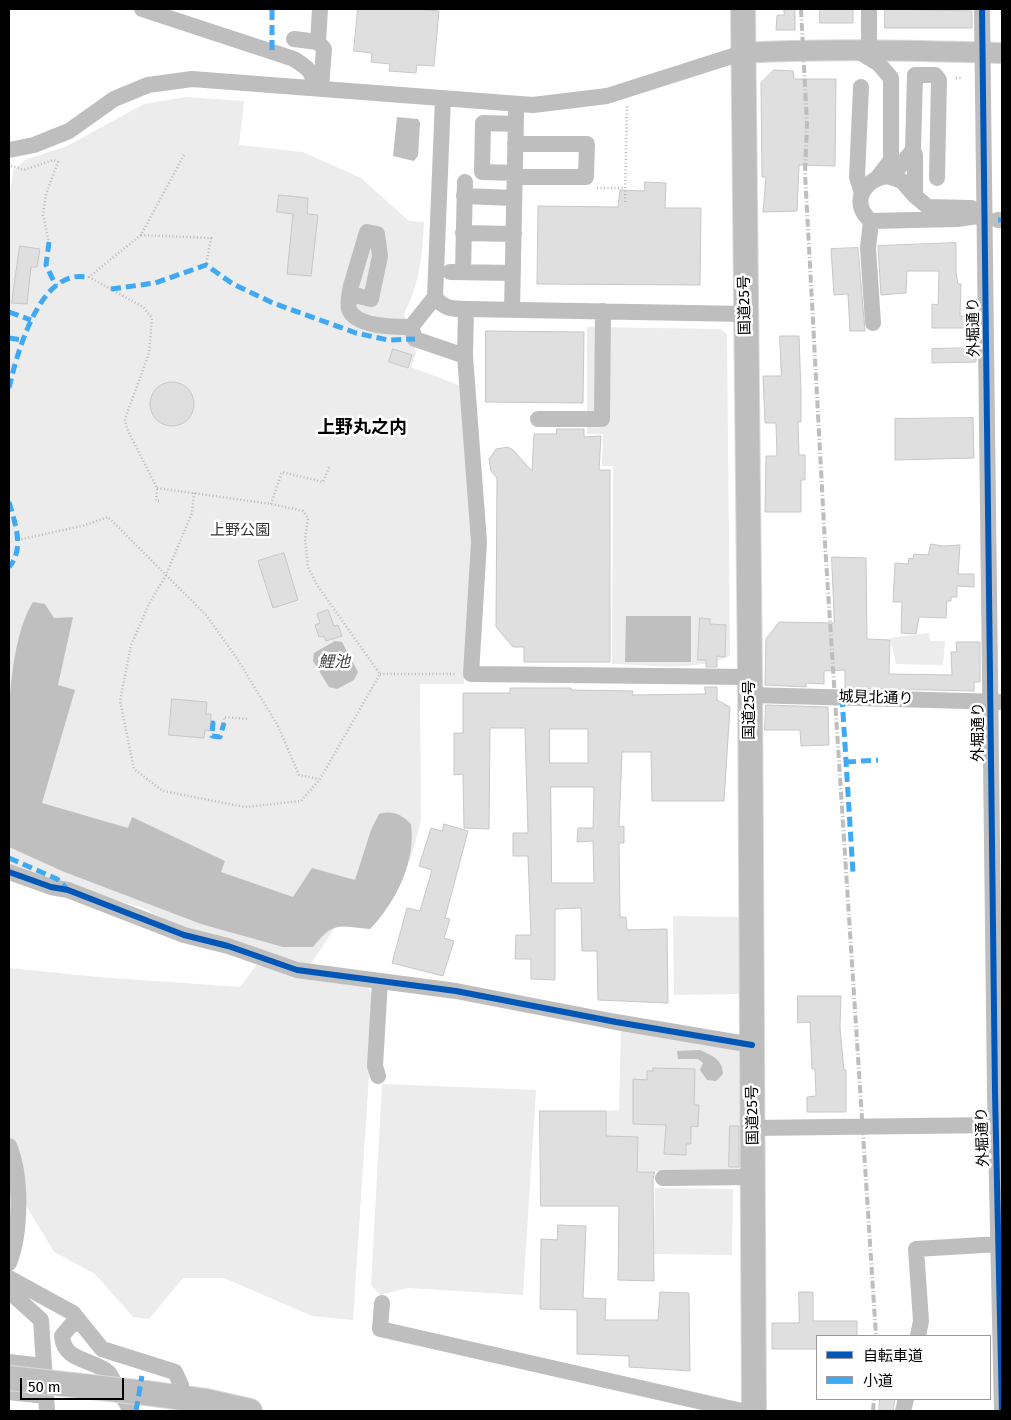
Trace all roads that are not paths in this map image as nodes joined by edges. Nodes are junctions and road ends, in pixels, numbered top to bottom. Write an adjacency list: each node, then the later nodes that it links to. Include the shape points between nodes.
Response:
1 (142, 9): 12 (street, via 294,59 309,68)
2 (320, 9): 7 (street)
3 (743, 9): 10 (highway, 国道25号)
4 (869, 9): 8 (street)
5 (982, 9): 9 (street, 外堀通り)
6 (294, 39): 7 (street)
7 (318, 42): 12 (street, via 324,49)
8 (863, 50): 9 (main road); 10 (main road); 19 (street, via 891,78 891,160)
9 (982, 52): 11 (main road); 24 (street, 外堀通り)
10 (742, 53): 14 (street, via 607,96 572,102 533,106); 34 (highway, 国道25号)
11 (1002, 53)
12 (318, 87): 14 (street); 16 (street, via 192,78 148,85 114,99 69,131 34,145)
13 (862, 87): 21 (street, via 857,177)
14 (442, 98): 29 (street)
15 (515, 144): 18 (street); 18 (street, via 516,119 483,123 482,172); 18 (street, via 587,144 586,177)
16 (9, 150)
17 (913, 150): 19 (street); 20 (street, via 914,75 935,75 938,80); 22 (street)
18 (515, 175): 23 (street)
19 (885, 177): 21 (street, via 865,185); 22 (street, via 902,181)
20 (937, 178)
21 (862, 193): 25 (street, via 862,208)
22 (915, 196): 24 (street, via 928,207 971,208)
23 (514, 198): 26 (street, via 465,189); 27 (street)
24 (995, 219): 25 (street); 40 (street, 外堀通り)
25 (871, 221): 35 (street, via 868,248)
26 (463, 233): 27 (street); 28 (street, via 456,272)
27 (514, 234): 28 (street)
28 (513, 273): 32 (street)
29 (435, 298): 31 (street, via 448,309); 36 (street)
30 (349, 300): 36 (street, via 352,315 360,321)
31 (466, 309): 32 (street); 37 (street)
32 (512, 310): 33 (street)
33 (603, 312): 34 (street); 38 (street, via 602,420)
34 (745, 314): 39 (highway, 国道25号)
35 (873, 323)
36 (411, 328): 37 (street, via 415,339)
37 (466, 356): 39 (street, 城見北通り, via 479,542 470,674)
38 (538, 420)
39 (750, 686): 40 (street, 城見北通り); 43 (highway, 国道25号)
40 (997, 702): 45 (street, 外堀通り)
41 (9, 872): 42 (street, via 68,890 184,935 228,946 297,970)
42 (380, 981): 43 (street, via 456,991); 44 (street, via 375,1066)
43 (752, 1045): 47 (highway, 国道25号)
44 (378, 1076)
45 (998, 1092): 46 (street, 外堀通り)
46 (995, 1125): 47 (street); 51 (street, 外堀通り)
47 (753, 1128): 49 (highway, 国道25号)
48 (9, 1146): 52 (street, via 15,1159 19,1216)
49 (753, 1177): 50 (street); 67 (highway, 国道25号)
50 (663, 1178)
51 (999, 1244): 57 (street, via 916,1249 921,1321); 68 (street, 外堀通り)
52 (9, 1263)
53 (9, 1278): 56 (street, via 73,1313)
54 (9, 1291): 59 (street, via 41,1320)
55 (382, 1303): 66 (street, via 380,1329)
56 (79, 1323): 62 (street, via 102,1349 175,1372 181,1385); 64 (street, via 72,1325 62,1336 67,1351 104,1368)
57 (918, 1335)
58 (9, 1362): 59 (street)
59 (43, 1366): 63 (street)
60 (9, 1378): 62 (highway, bridge)
61 (9, 1392): 63 (street)
62 (180, 1396): 65 (highway)
63 (47, 1404)
64 (131, 1411)
65 (250, 1411)
66 (742, 1411)
67 (754, 1411)
68 (1002, 1411)

